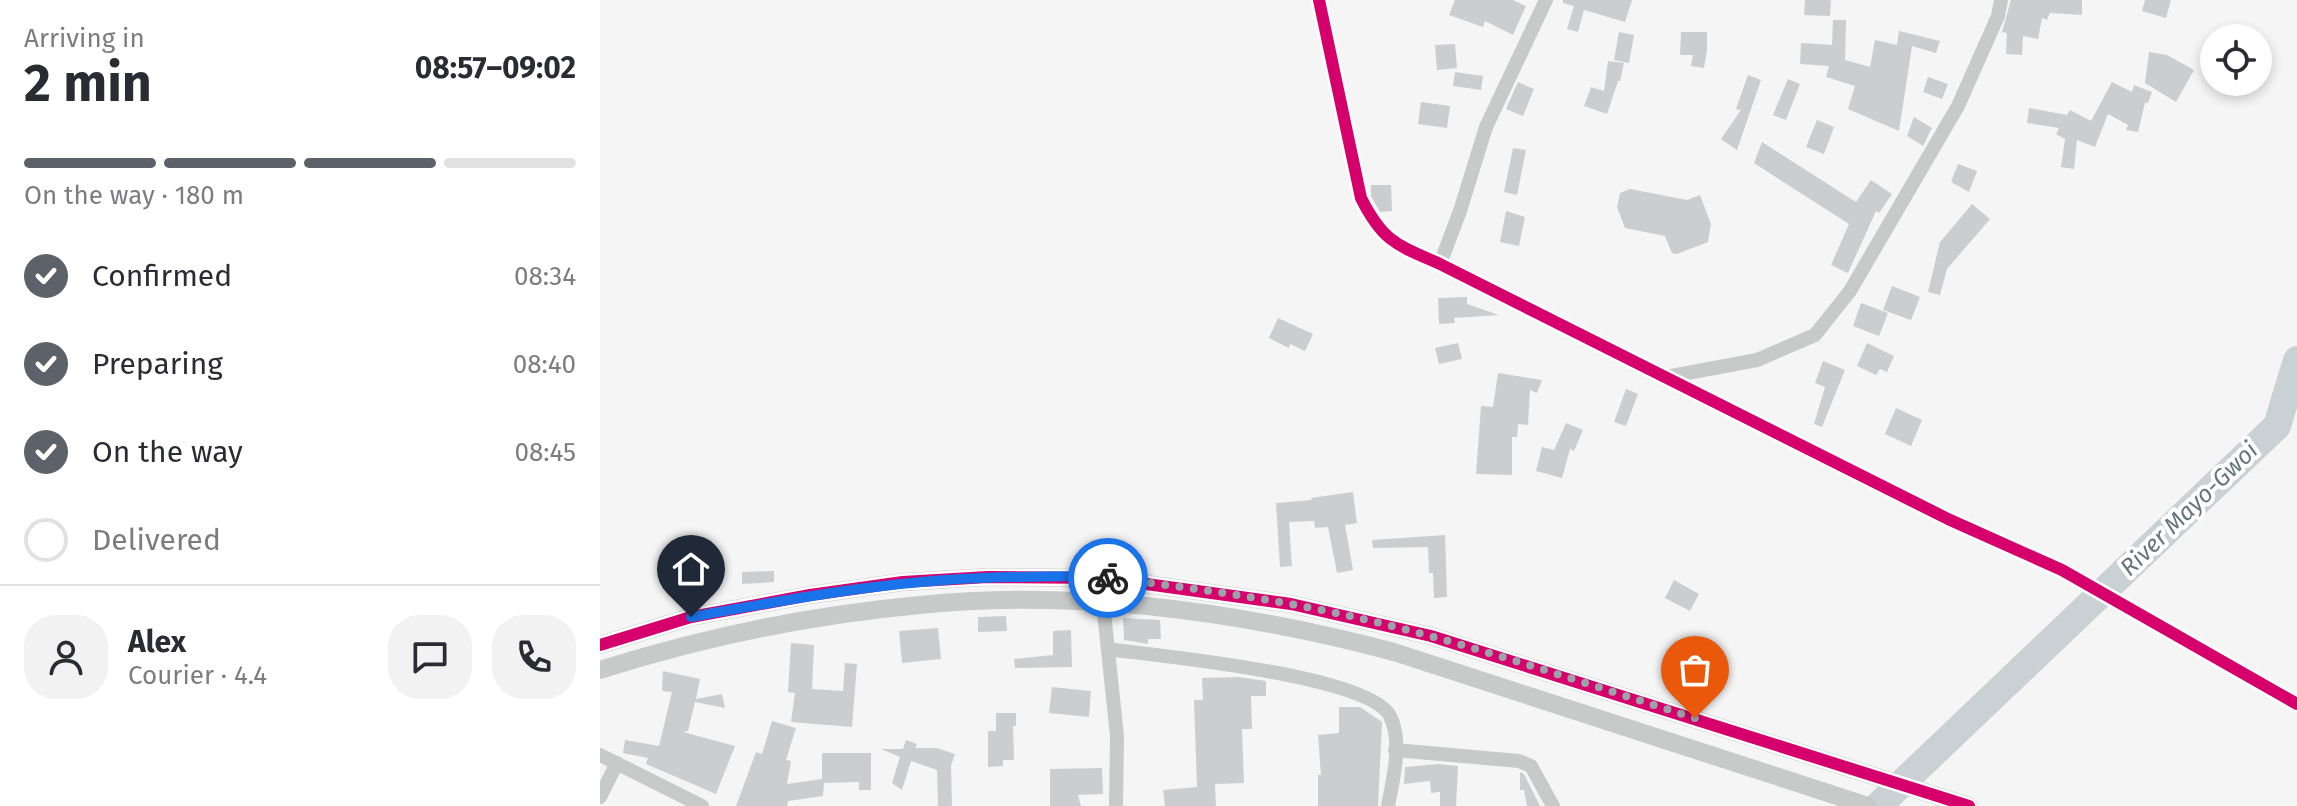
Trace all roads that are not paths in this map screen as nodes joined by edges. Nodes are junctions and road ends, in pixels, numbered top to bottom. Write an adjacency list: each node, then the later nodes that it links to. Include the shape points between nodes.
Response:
1 (1319, 0): 4 (street, via 1361,198 1374,225 1394,243)
2 (1546, 0): 4 (street, via 1486,127)
3 (2001, 0): 5 (street, via 1958,106 1850,291 1815,335 1757,360)
4 (1440, 264): 5 (street)
5 (1666, 377): 11 (street, via 1948,519 2062,570)
6 (1103, 578): 7 (street); 8 (street, via 903,582 691,617); 21 (street, via 1291,604 1431,636)
7 (1103, 603): 9 (street); 10 (street, via 920,604 720,636); 20 (street, via 1330,635)
8 (600, 645)
9 (1108, 649): 12 (street, via 1282,672 1375,700 1389,714); 17 (street, via 1117,736)
10 (600, 670)
11 (2297, 704)
12 (1395, 750): 18 (street); 19 (street, via 1519,761 1531,766)
13 (600, 755): 14 (street)
14 (617, 763): 15 (street); 16 (street)
15 (600, 797)
16 (702, 806)
17 (1116, 806)
18 (1388, 806)
19 (1553, 806)
20 (1868, 806)
21 (1969, 806)

